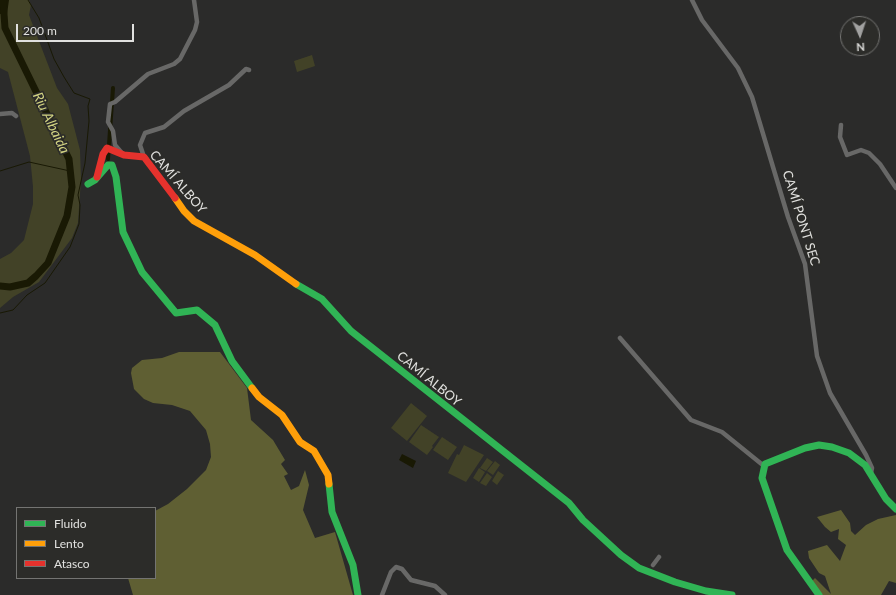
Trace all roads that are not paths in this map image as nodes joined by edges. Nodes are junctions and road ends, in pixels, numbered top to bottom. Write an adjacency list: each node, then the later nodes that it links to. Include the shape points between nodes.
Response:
1 (194, 0): 7 (street, via 197,22 180,60 148,74 110,104 108,122 113,131 115,145)
2 (692, 0): 14 (street, CAMÍ PONT SEC, via 702,20 738,68 752,97 805,264 818,356 824,375 836,404 866,454 872,468)
3 (249, 70): 8 (street, via 246,69 229,85 184,111 164,127 145,133 140,145)
4 (0, 114): 5 (street, via 12,113)
5 (16, 116)
6 (840, 125): 11 (street, via 840,138 847,155 861,150 870,153)
7 (129, 156): 8 (street, CAMÍ ALBOY); 9 (street, CAMÍ ALBOY, via 108,148)
8 (144, 157): 21 (street, CAMÍ ALBOY, via 194,221 255,255 295,284 322,299 351,331 378,354 569,503 583,520 621,555 639,568 675,582)
9 (97, 177): 10 (street); 18 (street, via 108,165 112,165 116,177 123,232 142,272 176,313 197,310 215,325 225,349 258,396 282,415 300,442 314,451 325,467 330,483 332,512 353,565)
10 (88, 184)
11 (896, 188)
12 (620, 338): 13 (street, via 691,420 722,432)
13 (764, 466): 14 (street, via 772,460 805,448 826,445 849,453 866,465); 22 (street, via 762,478 787,550)
14 (871, 473): 15 (street, via 886,499)
15 (896, 509)
16 (659, 557): 17 (street)
17 (653, 565)
18 (358, 595)
19 (382, 595): 20 (street, via 391,572 396,568 402,569 412,580 435,586)
20 (445, 595)
21 (732, 595)
22 (819, 595)

